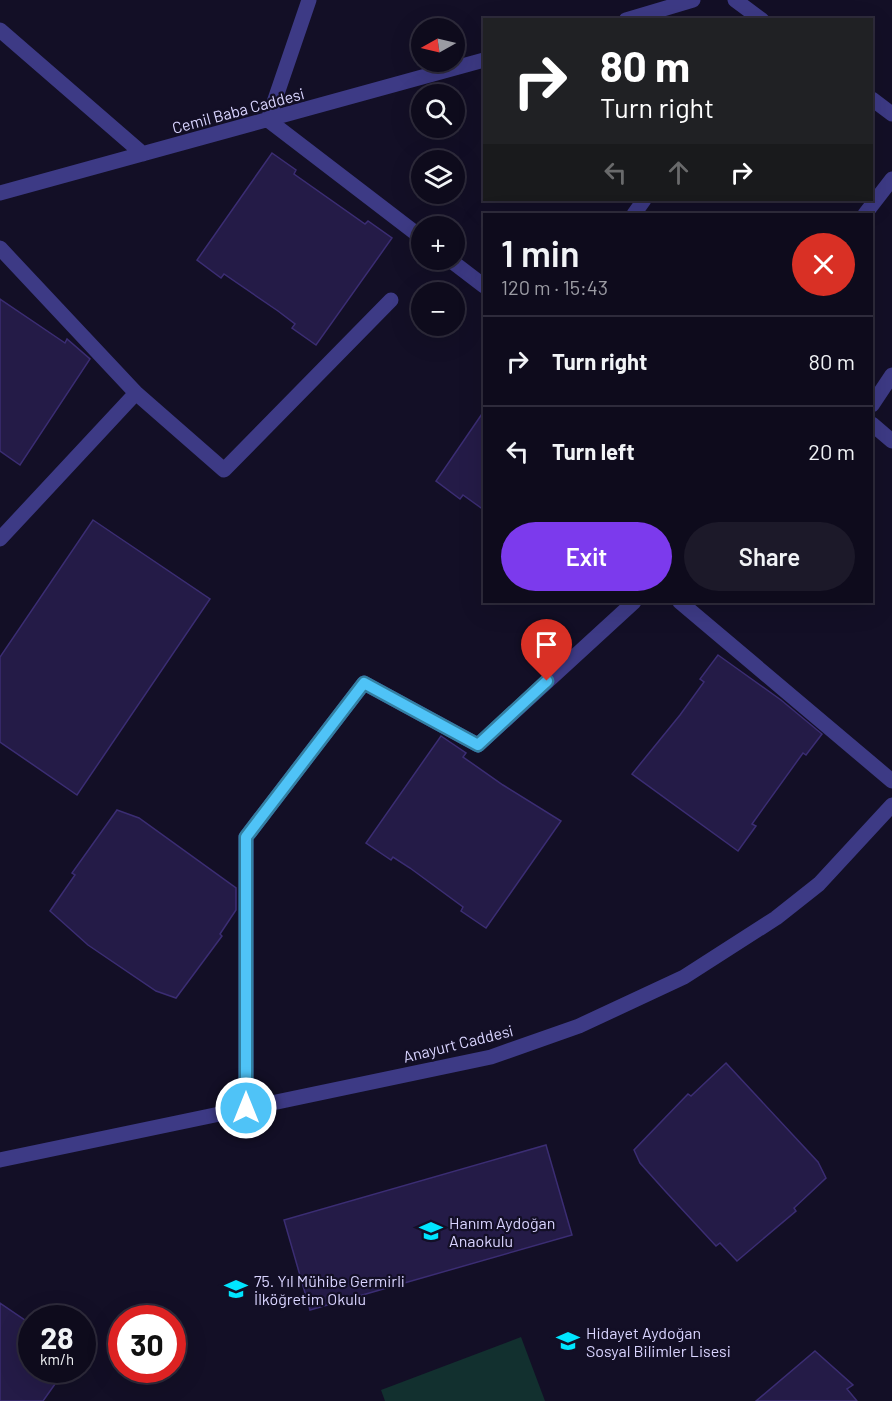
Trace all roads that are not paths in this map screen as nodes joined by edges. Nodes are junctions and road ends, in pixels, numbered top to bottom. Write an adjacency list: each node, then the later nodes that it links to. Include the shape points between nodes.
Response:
1 (309, 0): 10 (street)
2 (693, 0): 4 (street)
3 (735, 0): 5 (street)
4 (633, 18)
5 (759, 18)
6 (0, 30): 11 (street)
7 (483, 60): 10 (street, Cemil Baba Caddesi)
8 (873, 100): 9 (street)
9 (892, 114)
10 (268, 120): 11 (street, Cemil Baba Caddesi); 15 (street)
11 (143, 154): 13 (street, Cemil Baba Caddesi)
12 (892, 178): 14 (street)
13 (0, 193)
14 (866, 213)
15 (411, 230)
16 (0, 248): 21 (street)
17 (463, 270): 18 (street)
18 (483, 285)
19 (391, 300): 21 (street, via 224,470)
20 (892, 375): 22 (street)
21 (136, 393): 25 (street)
22 (873, 404)
23 (873, 425): 24 (street)
24 (892, 441)
25 (0, 539)
26 (633, 603): 30 (street, via 478,745 364,683 350,701 246,837)
27 (681, 603): 28 (street)
28 (892, 781)
29 (892, 805): 30 (street, Anayurt Caddesi, via 819,884 776,918 632,1004 491,1057)
30 (246, 1108): 31 (street, Anayurt Caddesi)
31 (0, 1160)

